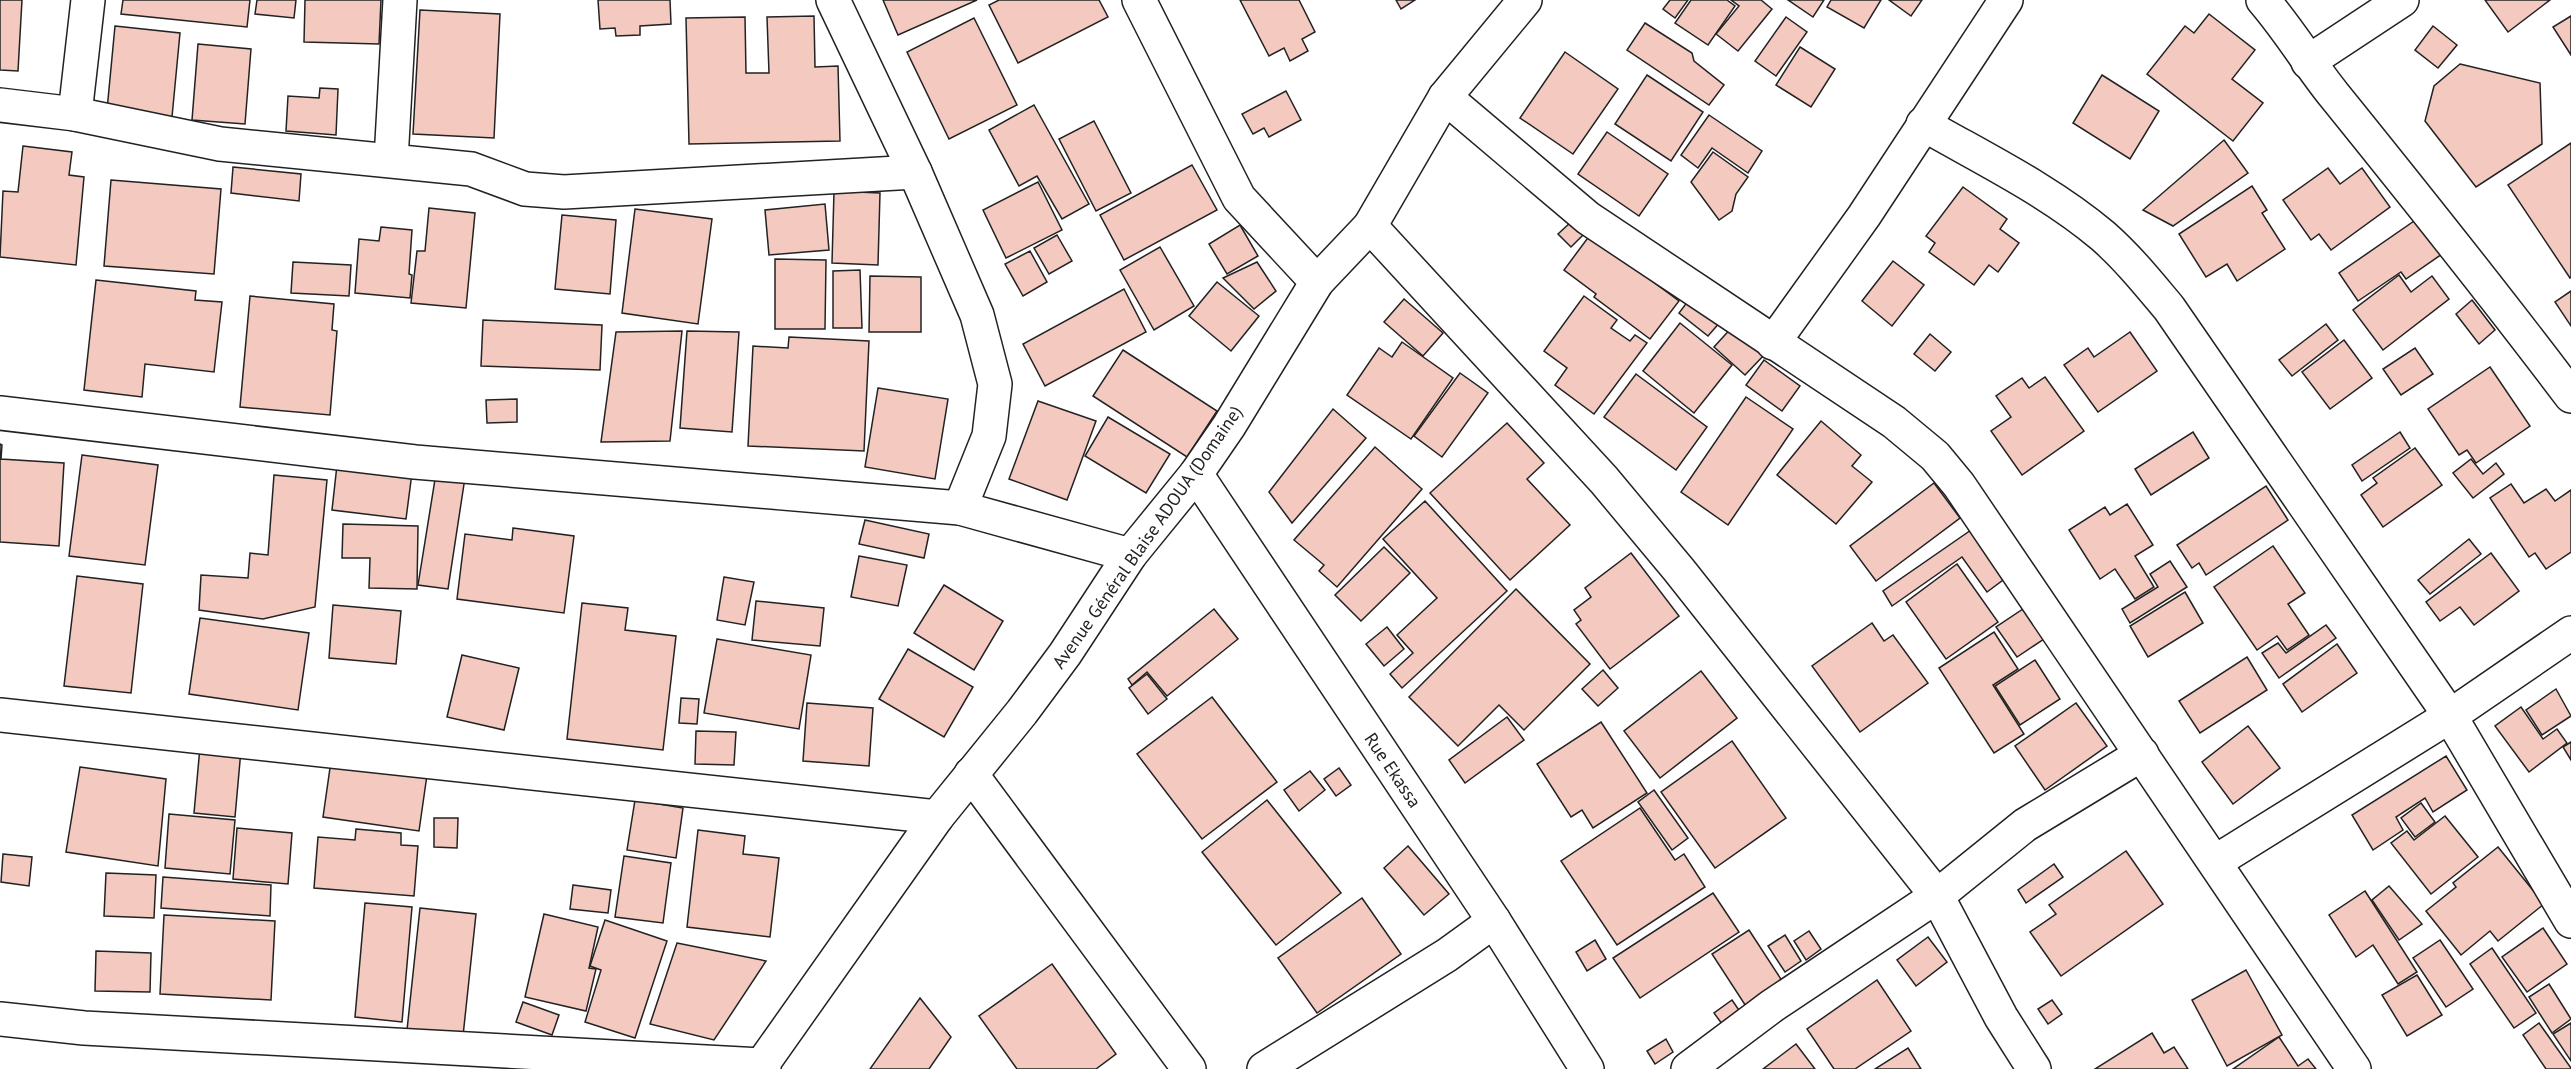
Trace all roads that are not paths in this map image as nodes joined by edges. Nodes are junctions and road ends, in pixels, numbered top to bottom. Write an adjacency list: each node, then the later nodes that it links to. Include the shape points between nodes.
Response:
1 (88, 0): 12 (street)
2 (400, 0): 14 (street)
3 (832, 0): 15 (street)
4 (1139, 0): 17 (street, via 1239,198)
5 (2006, 0): 13 (street)
6 (2263, 0): 9 (street)
7 (2402, 0): 9 (street)
8 (1510, 7): 10 (street, Avenue Général Blaise ADOUA (Domaine))
9 (2308, 62): 19 (street, via 2492,290)
10 (1445, 97): 16 (street, Avenue Général Blaise ADOUA (Domaine)); 18 (street, via 1588,218)
11 (0, 105): 12 (street)
12 (75, 114): 14 (street, via 220,144)
13 (1923, 124): 18 (street, via 1864,216); 26 (street, via 2057,202 2133,264 2169,308)
14 (391, 160): 15 (street, via 471,169 525,189 564,192)
15 (915, 172): 22 (street, via 977,315 995,384 989,436)
16 (1370, 226): 17 (street, Avenue Général Blaise ADOUA (Domaine)); 31 (street, via 1604,480)
17 (1317, 282): 21 (street, Avenue Général Blaise ADOUA (Domaine))
18 (1773, 343): 27 (street, via 1894,422 1935,456 1959,485)
19 (2571, 396)
20 (0, 413): 22 (street, via 415,462)
21 (1196, 474): 23 (street, Avenue Général Blaise ADOUA (Domaine)); 32 (street, Rue Ekassa)
22 (960, 508): 23 (street)
23 (1130, 555): 28 (street, Avenue Général Blaise ADOUA (Domaine), via 1065,654)
24 (2571, 633): 26 (street)
25 (0, 715): 29 (street)
26 (2450, 716): 30 (street); 33 (street)
27 (2142, 754): 30 (street); 31 (street, via 2025,825)
28 (971, 774): 29 (street, Avenue Général Blaise ADOUA (Domaine)); 36 (street)
29 (937, 817): 35 (street, Avenue Général Blaise ADOUA (Domaine))
30 (2215, 862): 41 (street)
31 (1937, 896): 39 (street, via 1772,1006); 40 (street, via 2001,1017)
32 (1494, 921): 37 (street, via 1447,955); 38 (street, Rue Ekassa)
33 (2571, 921)
34 (0, 1019): 35 (street, via 84,1028)
35 (761, 1068)
36 (1189, 1069)
37 (1264, 1069)
38 (1587, 1069)
39 (1688, 1069)
40 (2034, 1069)
41 (2354, 1069)

